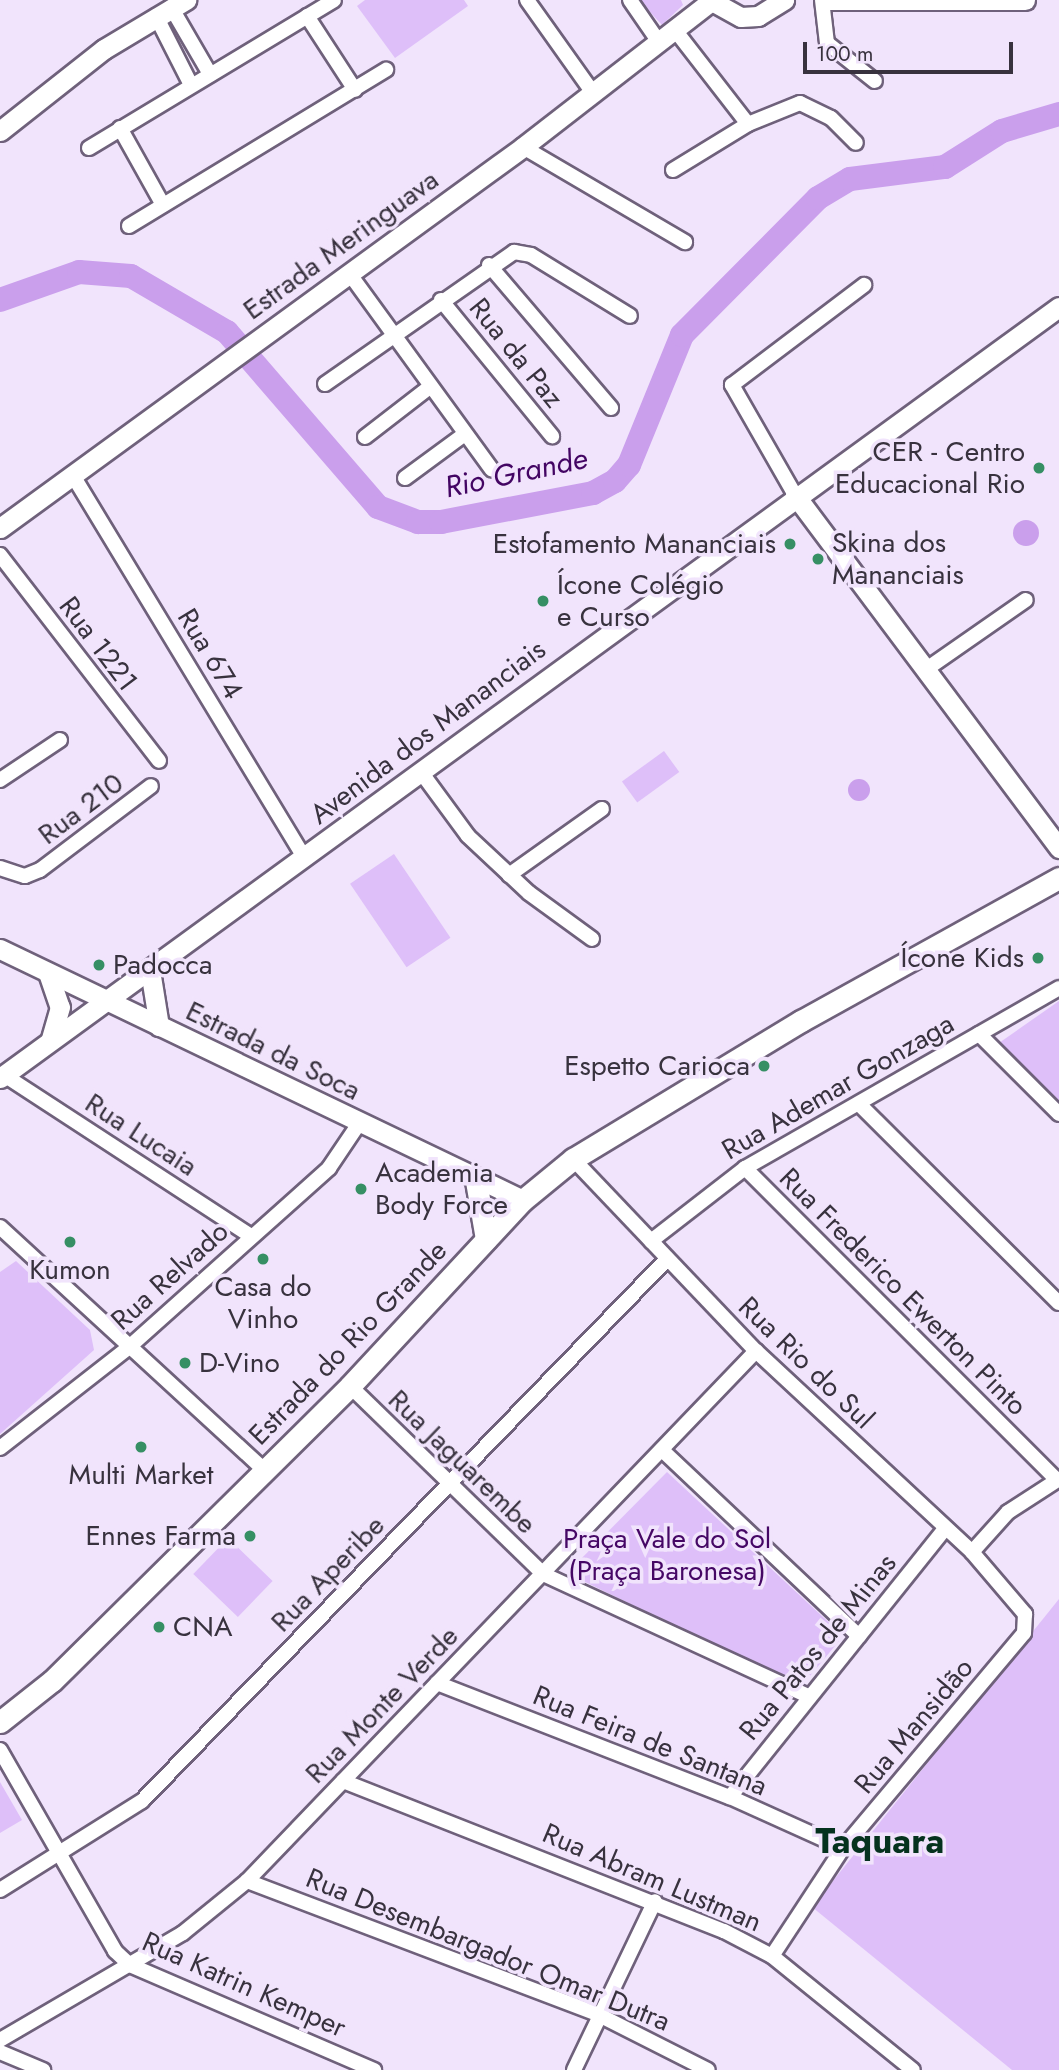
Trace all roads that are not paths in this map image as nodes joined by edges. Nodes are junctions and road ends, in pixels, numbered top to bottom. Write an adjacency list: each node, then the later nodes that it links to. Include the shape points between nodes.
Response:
1 (334, 0): 10 (street)
2 (527, 0): 17 (street)
3 (630, 0): 11 (street)
4 (783, 0): 8 (street, via 758,16 741,17)
5 (822, 0): 14 (street, via 827,43)
6 (827, 0): 7 (street)
7 (1026, 0)
8 (710, 1): 11 (street, Estrada Meringuava)
9 (171, 8): 13 (street); 15 (street); 20 (street)
10 (307, 16): 13 (street); 16 (street)
11 (667, 36): 17 (street, Estrada Meringuava); 18 (street)
12 (386, 71): 16 (street)
13 (210, 74): 15 (street)
14 (875, 81)
15 (191, 85): 19 (street)
16 (355, 90): 25 (street)
17 (593, 93): 23 (street, Estrada Meringuava)
18 (748, 124): 21 (street, via 800,103 831,118); 24 (street)
19 (120, 128): 22 (street); 25 (street)
20 (0, 131)
21 (856, 143)
22 (89, 148)
23 (523, 148): 27 (street); 29 (street, Estrada Meringuava)
24 (673, 170)
25 (163, 205): 26 (street)
26 (130, 226)
27 (685, 242)
28 (489, 265): 31 (street); 33 (street, via 506,255 531,256); 37 (street)
29 (349, 272): 34 (street); 42 (street, Estrada Meringuava)
30 (864, 285): 44 (street, via 732,385)
31 (442, 300): 34 (street); 39 (street, Rua da Paz)
32 (1059, 307): 44 (street, Avenida dos Mananciais)
33 (630, 316)
34 (393, 334): 35 (street); 36 (street)
35 (325, 384)
36 (431, 386): 38 (street); 40 (street)
37 (611, 408)
38 (466, 434): 41 (street); 43 (street)
39 (552, 436)
40 (365, 437)
41 (492, 470)
42 (72, 474): 45 (street, Estrada Meringuava); 56 (street, Rua 674)
43 (405, 478)
44 (795, 495): 48 (street); 51 (street, Avenida dos Mananciais)
45 (0, 528)
46 (0, 555): 50 (street, Rua 1221)
47 (1026, 600): 48 (street)
48 (928, 668): 55 (street)
49 (60, 740): 52 (street)
50 (159, 761)
51 (421, 772): 56 (street, Avenida dos Mananciais); 58 (street, via 468,836)
52 (0, 780)
53 (151, 786): 57 (street, Rua 210, via 40,870 25,876)
54 (602, 809): 58 (street)
55 (1059, 848)
56 (305, 859): 62 (street, Avenida dos Mananciais)
57 (0, 868)
58 (509, 876): 60 (street)
59 (1059, 878): 73 (main road, Estrada do Rio Grande, via 801,1021)
60 (592, 939)
61 (0, 950): 63 (street, Estrada da Soca)
62 (150, 970): 65 (street, Avenida dos Mananciais); 66 (street)
63 (48, 973): 65 (street, Estrada da Soca); 68 (street, via 60,1007)
64 (1059, 988): 67 (street, Rua Ademar Gonzaga)
65 (106, 1001): 66 (street, Estrada da Soca); 68 (street, Avenida dos Mananciais)
66 (159, 1026): 72 (street, Estrada da Soca)
67 (979, 1034): 70 (street, Rua Ademar Gonzaga); 71 (street)
68 (49, 1042): 69 (street, Avenida dos Mananciais)
69 (2, 1076): 78 (street, Rua Lucaia)
70 (859, 1104): 74 (street, Rua Ademar Gonzaga); 82 (street)
71 (1059, 1114)
72 (358, 1125): 75 (street, Estrada da Soca); 78 (street, Rua Relvado, via 329,1168)
73 (573, 1159): 76 (main road, Estrada do Rio Grande); 80 (street, Rua Rio do Sul)
74 (745, 1168): 80 (street, Rua Ademar Gonzaga); 89 (street, Rua Frederico Ewerton Pinto)
75 (476, 1181): 76 (street, Estrada da Soca); 79 (main road)
76 (523, 1199): 79 (main road, Estrada do Rio Grande)
77 (0, 1227): 83 (street)
78 (251, 1236): 83 (street, Rua Relvado)
79 (486, 1239): 85 (main road, Estrada do Rio Grande)
80 (651, 1241): 81 (street, Rua Rio do Sul)
81 (667, 1259): 84 (street, Rua Rio do Sul); 90 (street, Rua Aperibe)
82 (1059, 1303)
83 (128, 1348): 86 (street, Rua Relvado); 88 (street)
84 (756, 1351): 87 (street, Rua Monte Verde); 91 (street, Rua Rio do Sul)
85 (350, 1386): 88 (main road, Estrada do Rio Grande); 90 (street, Rua Jaguarembe)
86 (0, 1448)
87 (663, 1450): 93 (street, Rua Monte Verde); 95 (street)
88 (264, 1470): 98 (main road, Estrada do Rio Grande, via 52,1681)
89 (1058, 1479): 92 (street, via 1008,1512)
90 (447, 1485): 93 (street, Rua Jaguarembe); 103 (street, Rua Aperibe, via 142,1801)
91 (945, 1529): 92 (street, Rua Rio do Sul); 95 (street, Rua Patos de Minas)
92 (972, 1552): 94 (street, Rua Rio do Sul)
93 (542, 1574): 96 (street, Rua Monte Verde); 97 (street, Rua Jaguarembe)
94 (1013, 1595): 102 (street, Rua Mansidão, via 1025,1615 1024,1633)
95 (859, 1636): 97 (street, Rua Patos de Minas)
96 (438, 1683): 100 (street, Rua Monte Verde); 101 (street, Rua Feira de Santana)
97 (807, 1696): 101 (street, Rua Patos de Minas)
98 (0, 1722)
99 (0, 1750): 103 (street, Rua Katrin Kemper)
100 (342, 1782): 104 (street, Rua Monte Verde); 106 (street, Rua Abram Lustman)
101 (730, 1797): 102 (street, Rua Feira de Santana)
102 (843, 1848): 107 (street, Rua Mansidão)
103 (62, 1855): 105 (street, Rua Aperibe); 108 (street, Rua Katrin Kemper, via 115,1951)
104 (247, 1881): 108 (street, Rua Monte Verde); 109 (street, Rua Desembargador Omar Dutra)
105 (0, 1890)
106 (654, 1901): 107 (street, Rua Abram Lustman); 109 (street)
107 (772, 1956): 116 (street, Rua Abram Lustman)
108 (130, 1965): 110 (street, Rua Monte Verde); 113 (street, Rua Katrin Kemper)
109 (597, 2014): 114 (street); 115 (street, Rua Desembargador Omar Dutra)
110 (0, 2040)
111 (0, 2052): 112 (street)
112 (43, 2070)
113 (374, 2070)
114 (574, 2070)
115 (708, 2070)
116 (913, 2070)

